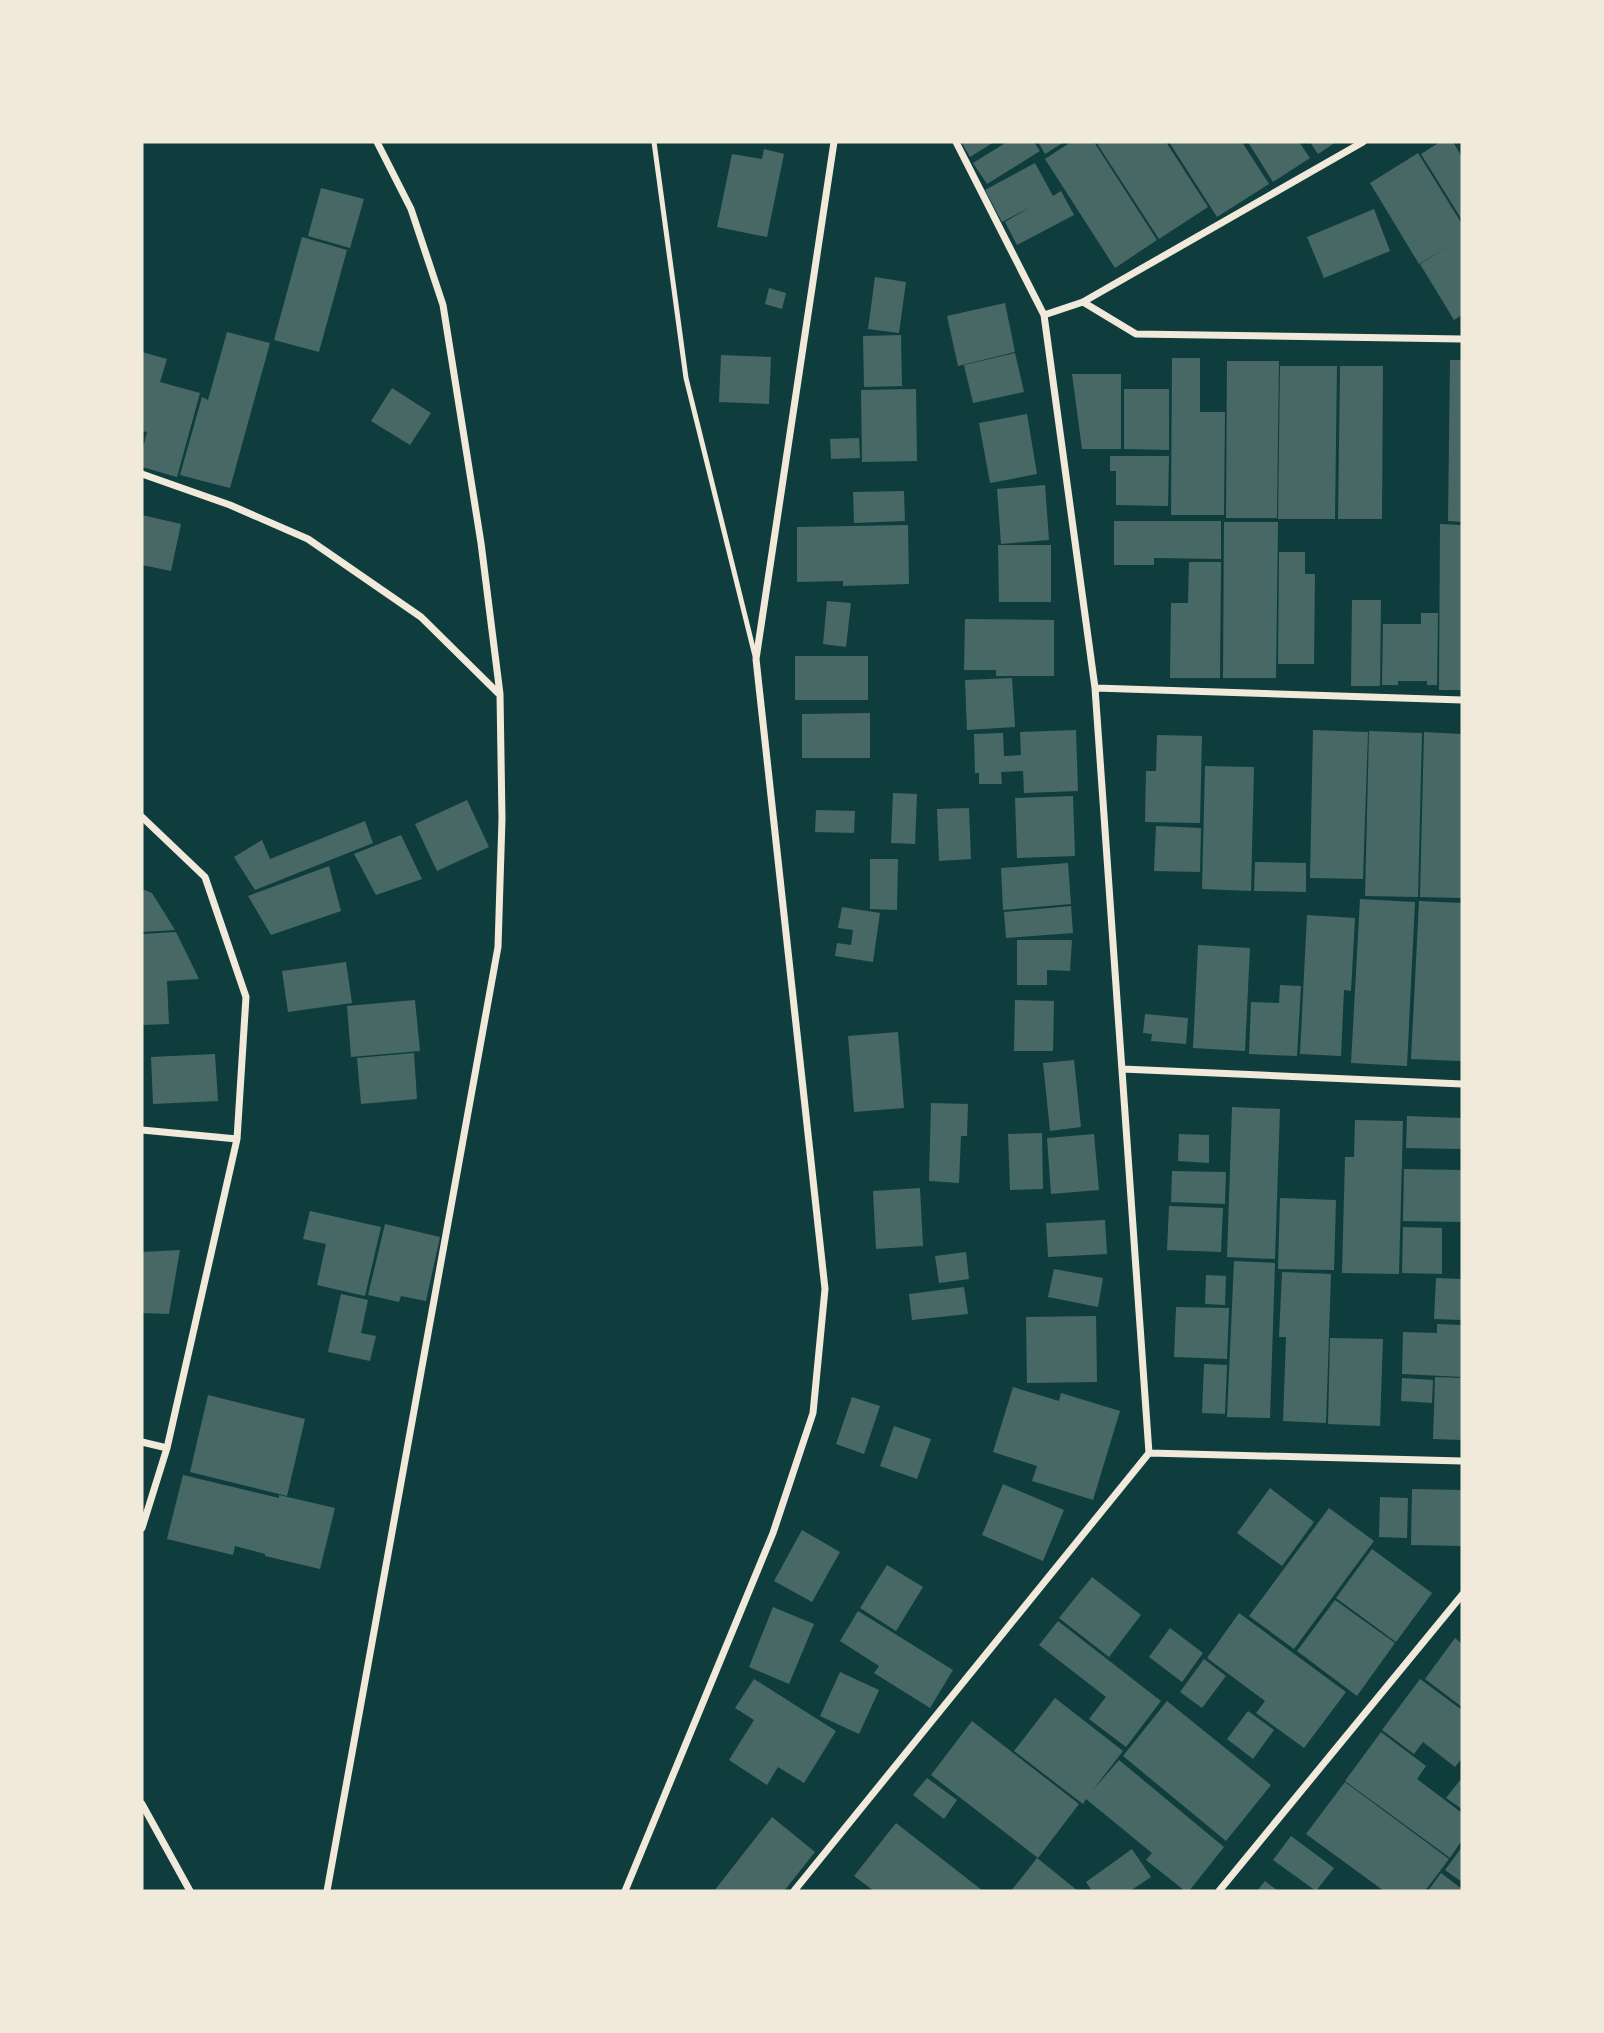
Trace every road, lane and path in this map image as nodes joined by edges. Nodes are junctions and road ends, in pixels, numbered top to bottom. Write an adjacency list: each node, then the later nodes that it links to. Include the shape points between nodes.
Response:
1 (377, 142): 12 (street, via 411,209 443,305)
2 (654, 142): 10 (lane, via 687,378)
3 (834, 142): 10 (street)
4 (956, 142): 7 (street)
5 (1363, 142): 6 (street)
6 (1083, 302): 7 (street); 8 (street, via 1136,334)
7 (1044, 314): 11 (street)
8 (1462, 339)
9 (142, 474): 12 (street, via 308,539 421,617)
10 (756, 659): 28 (street, via 825,1289 813,1413 773,1533)
11 (1095, 688): 13 (street); 15 (street)
12 (500, 694): 27 (street, via 498,947)
13 (1462, 700)
14 (142, 817): 18 (street, via 205,877 246,997)
15 (1122, 1069): 16 (street); 21 (street)
16 (1462, 1084)
17 (142, 1130): 18 (street)
18 (237, 1139): 20 (street)
19 (142, 1442): 20 (street)
20 (167, 1448): 23 (street)
21 (1149, 1453): 22 (street); 29 (street)
22 (1462, 1461)
23 (142, 1528)
24 (1462, 1595): 30 (street)
25 (142, 1804): 26 (street)
26 (190, 1891)
27 (327, 1891)
28 (625, 1891)
29 (794, 1891)
30 (1219, 1891)

